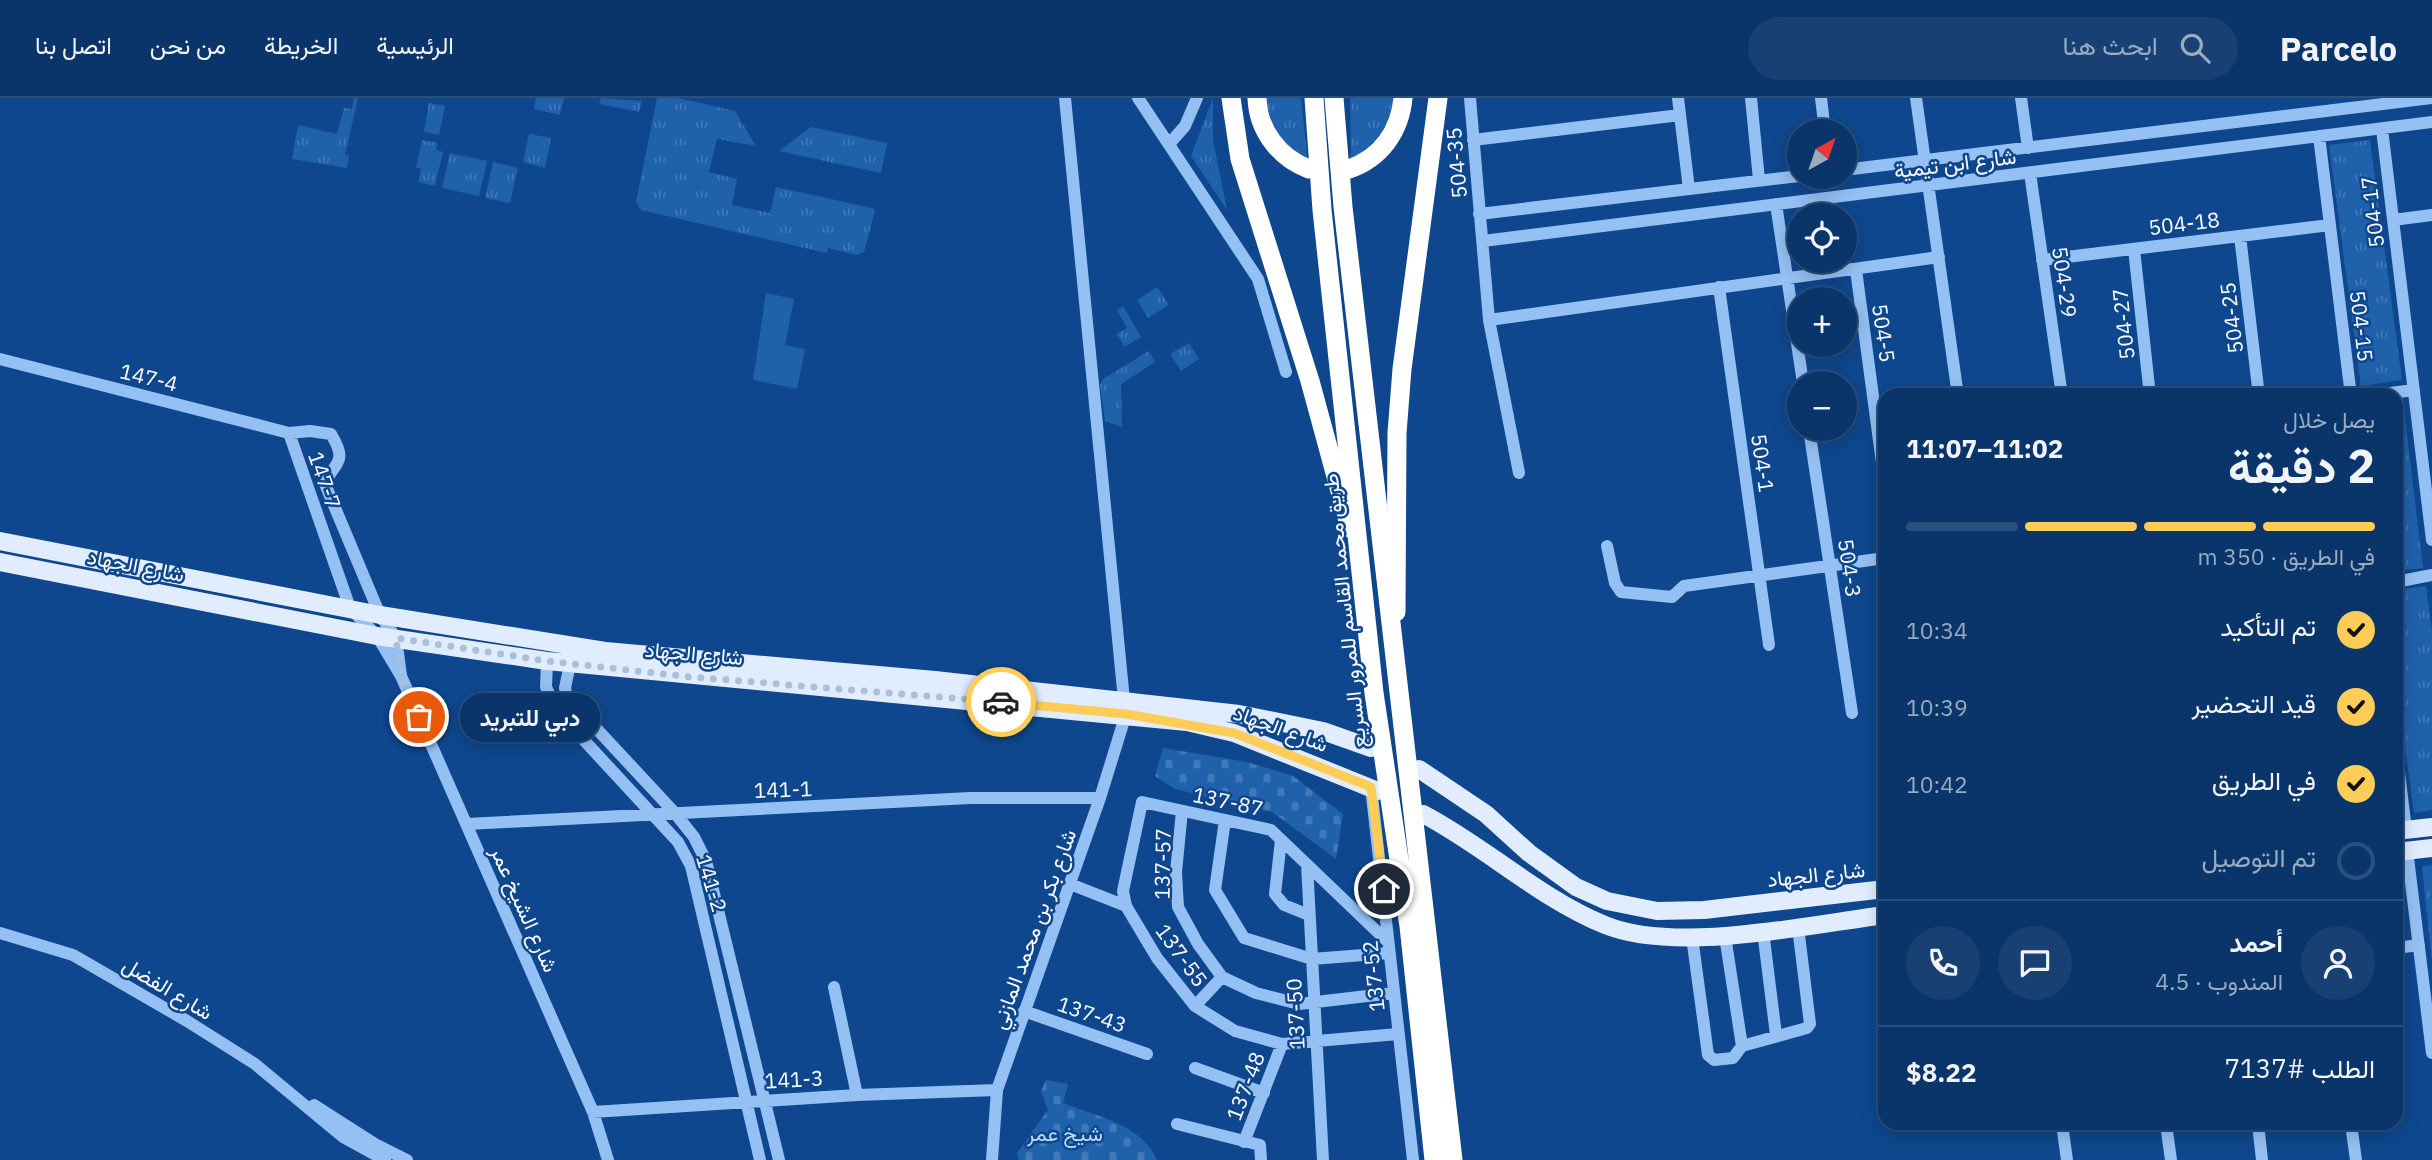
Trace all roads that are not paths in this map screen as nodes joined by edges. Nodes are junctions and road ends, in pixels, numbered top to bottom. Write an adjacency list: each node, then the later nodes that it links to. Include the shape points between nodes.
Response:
1 (1138, 98): 26 (street)
2 (1197, 98): 26 (street, via 1185,126)
3 (1231, 98): 78 (highway, bridge, via 1240,159 1317,407)
4 (1257, 98): 31 (highway, via 1262,124 1272,142)
5 (1314, 98): 78 (highway, طريق محمد القاسم للمرور السريع, bridge)
6 (1334, 98): 85 (highway, طريق محمد القاسم للمرور السريع, bridge, via 1342,207)
7 (1403, 98): 32 (highway, via 1397,126 1383,147)
8 (1438, 98): 85 (highway, bridge, via 1397,433)
9 (1470, 98): 25 (street, 504-35)
10 (1678, 98): 20 (street)
11 (1751, 98): 36 (street)
12 (1821, 98): 21 (street)
13 (1916, 98): 29 (street)
14 (2021, 98): 27 (street)
15 (2316, 98): 19 (street)
16 (2432, 98): 18 (street, شارع ابن تيمية)
17 (1066, 100): 90 (street)
18 (2377, 102): 19 (street, شارع ابن تيمية)
19 (2318, 112): 27 (street, شارع ابن تيمية)
20 (1680, 115): 25 (street); 38 (street)
21 (1824, 119)
22 (2432, 122): 23 (street, شارع ابن تيمية)
23 (2382, 129): 24 (street, شارع ابن تيمية); 42 (street, 504-17)
24 (2319, 136): 33 (street, شارع ابن تيمية); 43 (street, 504-15)
25 (1473, 140): 41 (street, 504-35)
26 (1170, 143): 57 (street, via 1258,278)
27 (2028, 148): 28 (street, شارع ابن تيمية)
28 (1999, 151): 29 (street, شارع ابن تيمية); 35 (street)
29 (1925, 160): 30 (street, شارع ابن تيمية); 37 (street)
30 (1857, 168)
31 (1309, 169)
32 (1349, 169)
33 (2030, 173): 35 (street, شارع ابن تيمية); 48 (street, 504-29)
34 (1787, 177): 36 (street)
35 (2002, 177): 37 (street, شارع ابن تيمية)
36 (1759, 180): 38 (street)
37 (1928, 187): 39 (street, شارع ابن تيمية); 47 (street)
38 (1689, 189): 41 (street)
39 (1776, 204): 45 (street, شارع ابن تيمية); 52 (street)
40 (2432, 215): 42 (street)
41 (1480, 220): 45 (street, 504-35)
42 (2393, 220): 63 (street, 504-17)
43 (2330, 225): 44 (street, 504-18); 62 (street, 504-15)
44 (2240, 236): 46 (street, 504-18); 61 (street, 504-25)
45 (1483, 241): 54 (street, 504-35)
46 (2134, 248): 48 (street, 504-18); 60 (street, 504-27)
47 (1939, 257): 49 (street); 58 (street)
48 (2042, 260): 59 (street, 504-29)
49 (1857, 270)
50 (1826, 273): 52 (street)
51 (1856, 273): 66 (street, 504-5)
52 (1787, 277): 53 (street); 56 (street)
53 (1719, 287): 54 (street); 77 (street, 504-1)
54 (1489, 320): 69 (street, 504-35)
55 (0, 359): 65 (street, 147-4)
56 (1800, 371)
57 (1286, 372)
58 (1957, 388)
59 (2061, 388)
60 (2149, 388)
61 (2258, 388)
62 (2350, 388)
63 (2414, 390): 64 (street); 68 (street, 504-17)
64 (2403, 391)
65 (289, 433): 80 (street, 147-7); 81 (street, 147-7, via 331,434 338,446 337,469 325,484)
66 (1878, 433)
67 (1811, 441): 75 (street, 504-3)
68 (2426, 441): 70 (street, 504-17)
69 (1519, 472)
70 (2432, 534)
71 (0, 541): 80 (main road, شارع الجهاد)
72 (1606, 546): 77 (street, via 1617,588 1628,594 1672,597 1684,586)
73 (1878, 559): 75 (street)
74 (0, 562): 82 (main road, شارع الجهاد)
75 (1830, 566): 77 (street); 91 (street, 504-3)
76 (2432, 575): 79 (street)
77 (1759, 576): 84 (street, 504-1)
78 (1362, 577): 163 (highway, طريق محمد القاسم للمرور السريع, bridge, via 1409,926)
79 (2403, 581)
80 (350, 608): 81 (main road, شارع الجهاد); 82 (street, شارع الشيخ عمر)
81 (380, 615): 83 (street, شارع الشيخ عمر); 89 (main road, شارع الجهاد, via 605,651)
82 (377, 636): 83 (main road, شارع الجهاد); 88 (street, شارع الشيخ عمر)
83 (396, 638): 86 (main road, شارع الجهاد); 88 (street, شارع الشيخ عمر)
84 (1769, 645)
85 (1396, 652): 164 (highway, طريق محمد القاسم للمرور السريع, bridge)
86 (547, 661): 87 (main road, شارع الجهاد); 100 (street, 141-2, via 546,687 556,711)
87 (570, 664): 89 (main road, شارع الجهاد, via 691,677); 99 (street, 141-2, via 567,697)
88 (401, 676): 103 (street, شارع الشيخ عمر)
89 (847, 681): 90 (main road, شارع الجهاد)
90 (1125, 707): 92 (main road, شارع الجهاد, via 1239,714); 94 (main road, شارع الجهاد, via 1234,733); 97 (street, شارع بكر بن محمد المازني)
91 (1852, 713)
92 (1286, 724): 93 (main road, شارع الجهاد); 94 (main road, via 1293,738)
93 (1371, 748)
94 (1281, 751): 96 (main road, شارع الجهاد)
95 (1419, 769): 109 (main road, شارع الجهاد, via 1486,814)
96 (1375, 789): 124 (street, 137-52)
97 (1100, 798): 99 (street, 141-1, via 970,798); 113 (street, شارع بكر بن محمد المازني)
98 (1182, 811): 102 (street, 137-87); 115 (street, 137-87, via 1142,803 1123,891); 127 (street, 137-57, via 1178,907)
99 (674, 812): 100 (street, 141-1); 144 (street, 141-2, via 706,861)
100 (651, 814): 103 (street, 141-1); 146 (street, 141-2, via 678,842 691,866)
101 (1423, 814): 112 (main road, via 1471,841)
102 (1225, 820): 106 (street, 137-87, via 1271,831); 126 (street, via 1215,890 1244,938)
103 (467, 824): 147 (street, شارع الشيخ عمر)
104 (2432, 827): 105 (main road)
105 (2403, 831)
106 (1281, 840): 111 (street, 137-87); 116 (street, via 1275,894 1284,905)
107 (2432, 848): 108 (main road)
108 (2403, 851)
109 (1529, 853): 112 (main road, via 1519,851 1511,857); 114 (main road, شارع الجهاد, via 1576,887 1607,901 1657,911)
110 (2403, 857): 123 (street)
111 (1307, 865): 116 (street, 137-50); 124 (street, 137-87)
112 (1512, 872): 122 (main road, via 1607,926)
113 (1070, 884): 115 (street); 132 (street, شارع بكر بن محمد المازني)
114 (1878, 891)
115 (1126, 906): 131 (street, 137-55, via 1157,958)
116 (1309, 915): 126 (street, 137-50)
117 (1878, 916): 118 (main road)
118 (1798, 926): 119 (main road); 134 (street, via 1810,1024)
119 (1763, 931): 121 (main road); 134 (street)
120 (0, 933): 145 (street, شارع الفضل, via 73,955 108,974 228,1046)
121 (1725, 936): 122 (main road); 137 (street)
122 (1692, 937): 137 (street, via 1708,1055 1714,1060 1733,1058)
123 (2419, 945): 125 (street); 138 (street)
124 (1388, 947): 126 (street); 129 (street, 137-52)
125 (2403, 947)
126 (1312, 959): 130 (street, 137-50)
127 (1222, 977): 130 (street, 137-57, via 1256,993 1299,1004); 131 (street)
128 (834, 987): 143 (street)
129 (1393, 993): 130 (street, 137-57); 133 (street, 137-52)
130 (1314, 1003): 135 (street, 137-50)
131 (1195, 1006): 136 (street, 137-55, via 1235,1031)
132 (1024, 1011): 139 (street, 137-43); 141 (street, شارع بكر بن محمد المازني)
133 (1398, 1034): 135 (street, 137-55); 162 (street, 137-52)
134 (1776, 1035): 137 (street)
135 (1316, 1041): 136 (street, 137-55); 161 (street, 137-50)
136 (1282, 1044): 142 (street, 137-48)
137 (1742, 1046)
138 (2432, 1053)
139 (1147, 1054)
140 (1195, 1069): 142 (street)
141 (997, 1090): 143 (street, 141-3); 159 (street, شارع بكر بن محمد المازني)
142 (1264, 1093): 153 (street, 137-48)
143 (857, 1095): 144 (street, 141-3)
144 (765, 1100): 146 (street, 141-3); 158 (street, 141-2)
145 (303, 1101): 154 (street, شارع الفضل, via 343,1137); 155 (street, شارع الفضل)
146 (745, 1101): 147 (street, 141-3); 157 (street, 141-2)
147 (593, 1112): 156 (street, شارع الشيخ عمر)
148 (1177, 1124): 153 (street)
149 (2063, 1130): 165 (street)
150 (2167, 1130): 166 (street)
151 (2259, 1130): 167 (street)
152 (2352, 1130): 168 (street)
153 (1244, 1142): 160 (street, via 1260,1145)
154 (384, 1160)
155 (407, 1160)
156 (608, 1160)
157 (760, 1160)
158 (779, 1160)
159 (992, 1160)
160 (1261, 1160)
161 (1323, 1160)
162 (1413, 1160)
163 (1434, 1160)
164 (1453, 1160)
165 (2067, 1160)
166 (2171, 1160)
167 (2262, 1160)
168 (2356, 1160)

